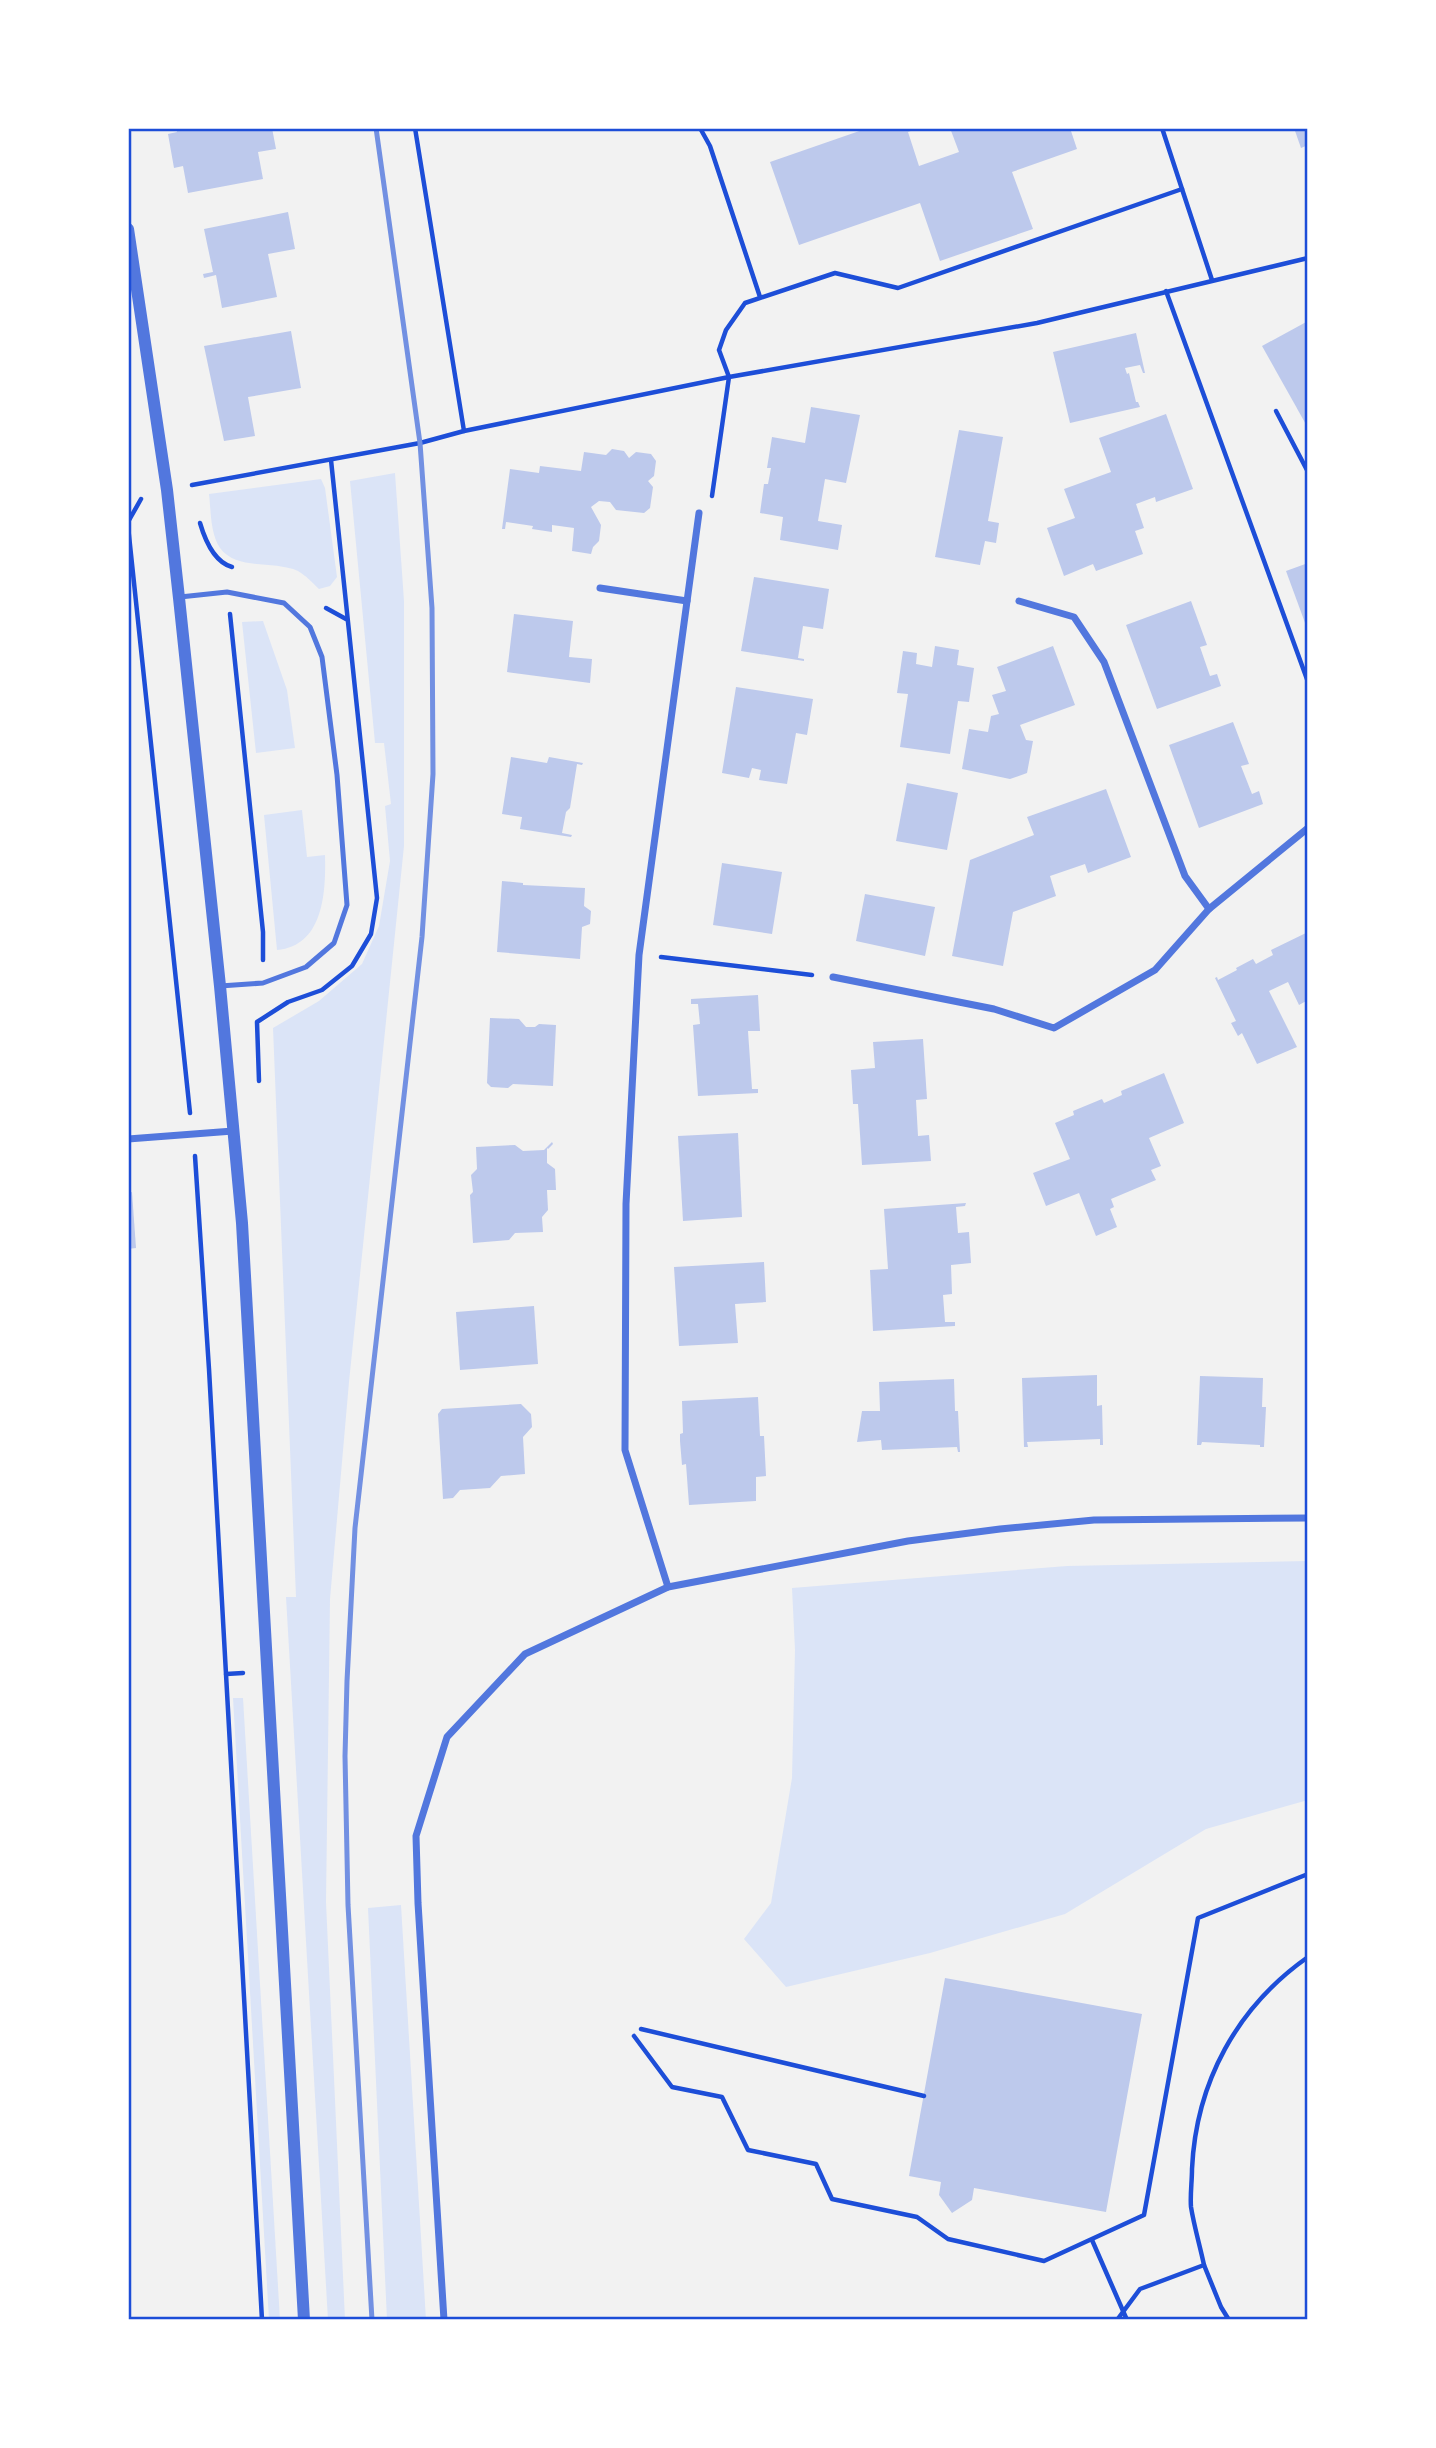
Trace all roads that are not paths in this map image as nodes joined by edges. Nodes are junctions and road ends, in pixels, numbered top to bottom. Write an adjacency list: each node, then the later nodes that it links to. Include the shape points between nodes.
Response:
1 (128, 229): 4 (street)
2 (699, 513): 5 (street)
3 (600, 588): 5 (street)
4 (179, 598): 10 (street); 10 (lane, via 227,592 284,603 310,627 322,657 337,775 347,905 334,943 306,967 263,983)
5 (687, 601): 14 (street, via 639,955 626,1204 625,1450)
6 (1019, 601): 8 (street, via 1074,617 1104,662 1185,876)
7 (1308, 828): 8 (street)
8 (1209, 909): 9 (street, via 1156,970 1054,1028 994,1009)
9 (833, 977)
10 (220, 986): 11 (street)
11 (233, 1131): 12 (street); 15 (street, via 242,1223)
12 (128, 1139)
13 (1308, 1518): 14 (street, via 1094,1520 1000,1530 908,1541)
14 (668, 1587): 16 (street, via 526,1654 447,1737 416,1836)
15 (304, 2320)
16 (444, 2320)

